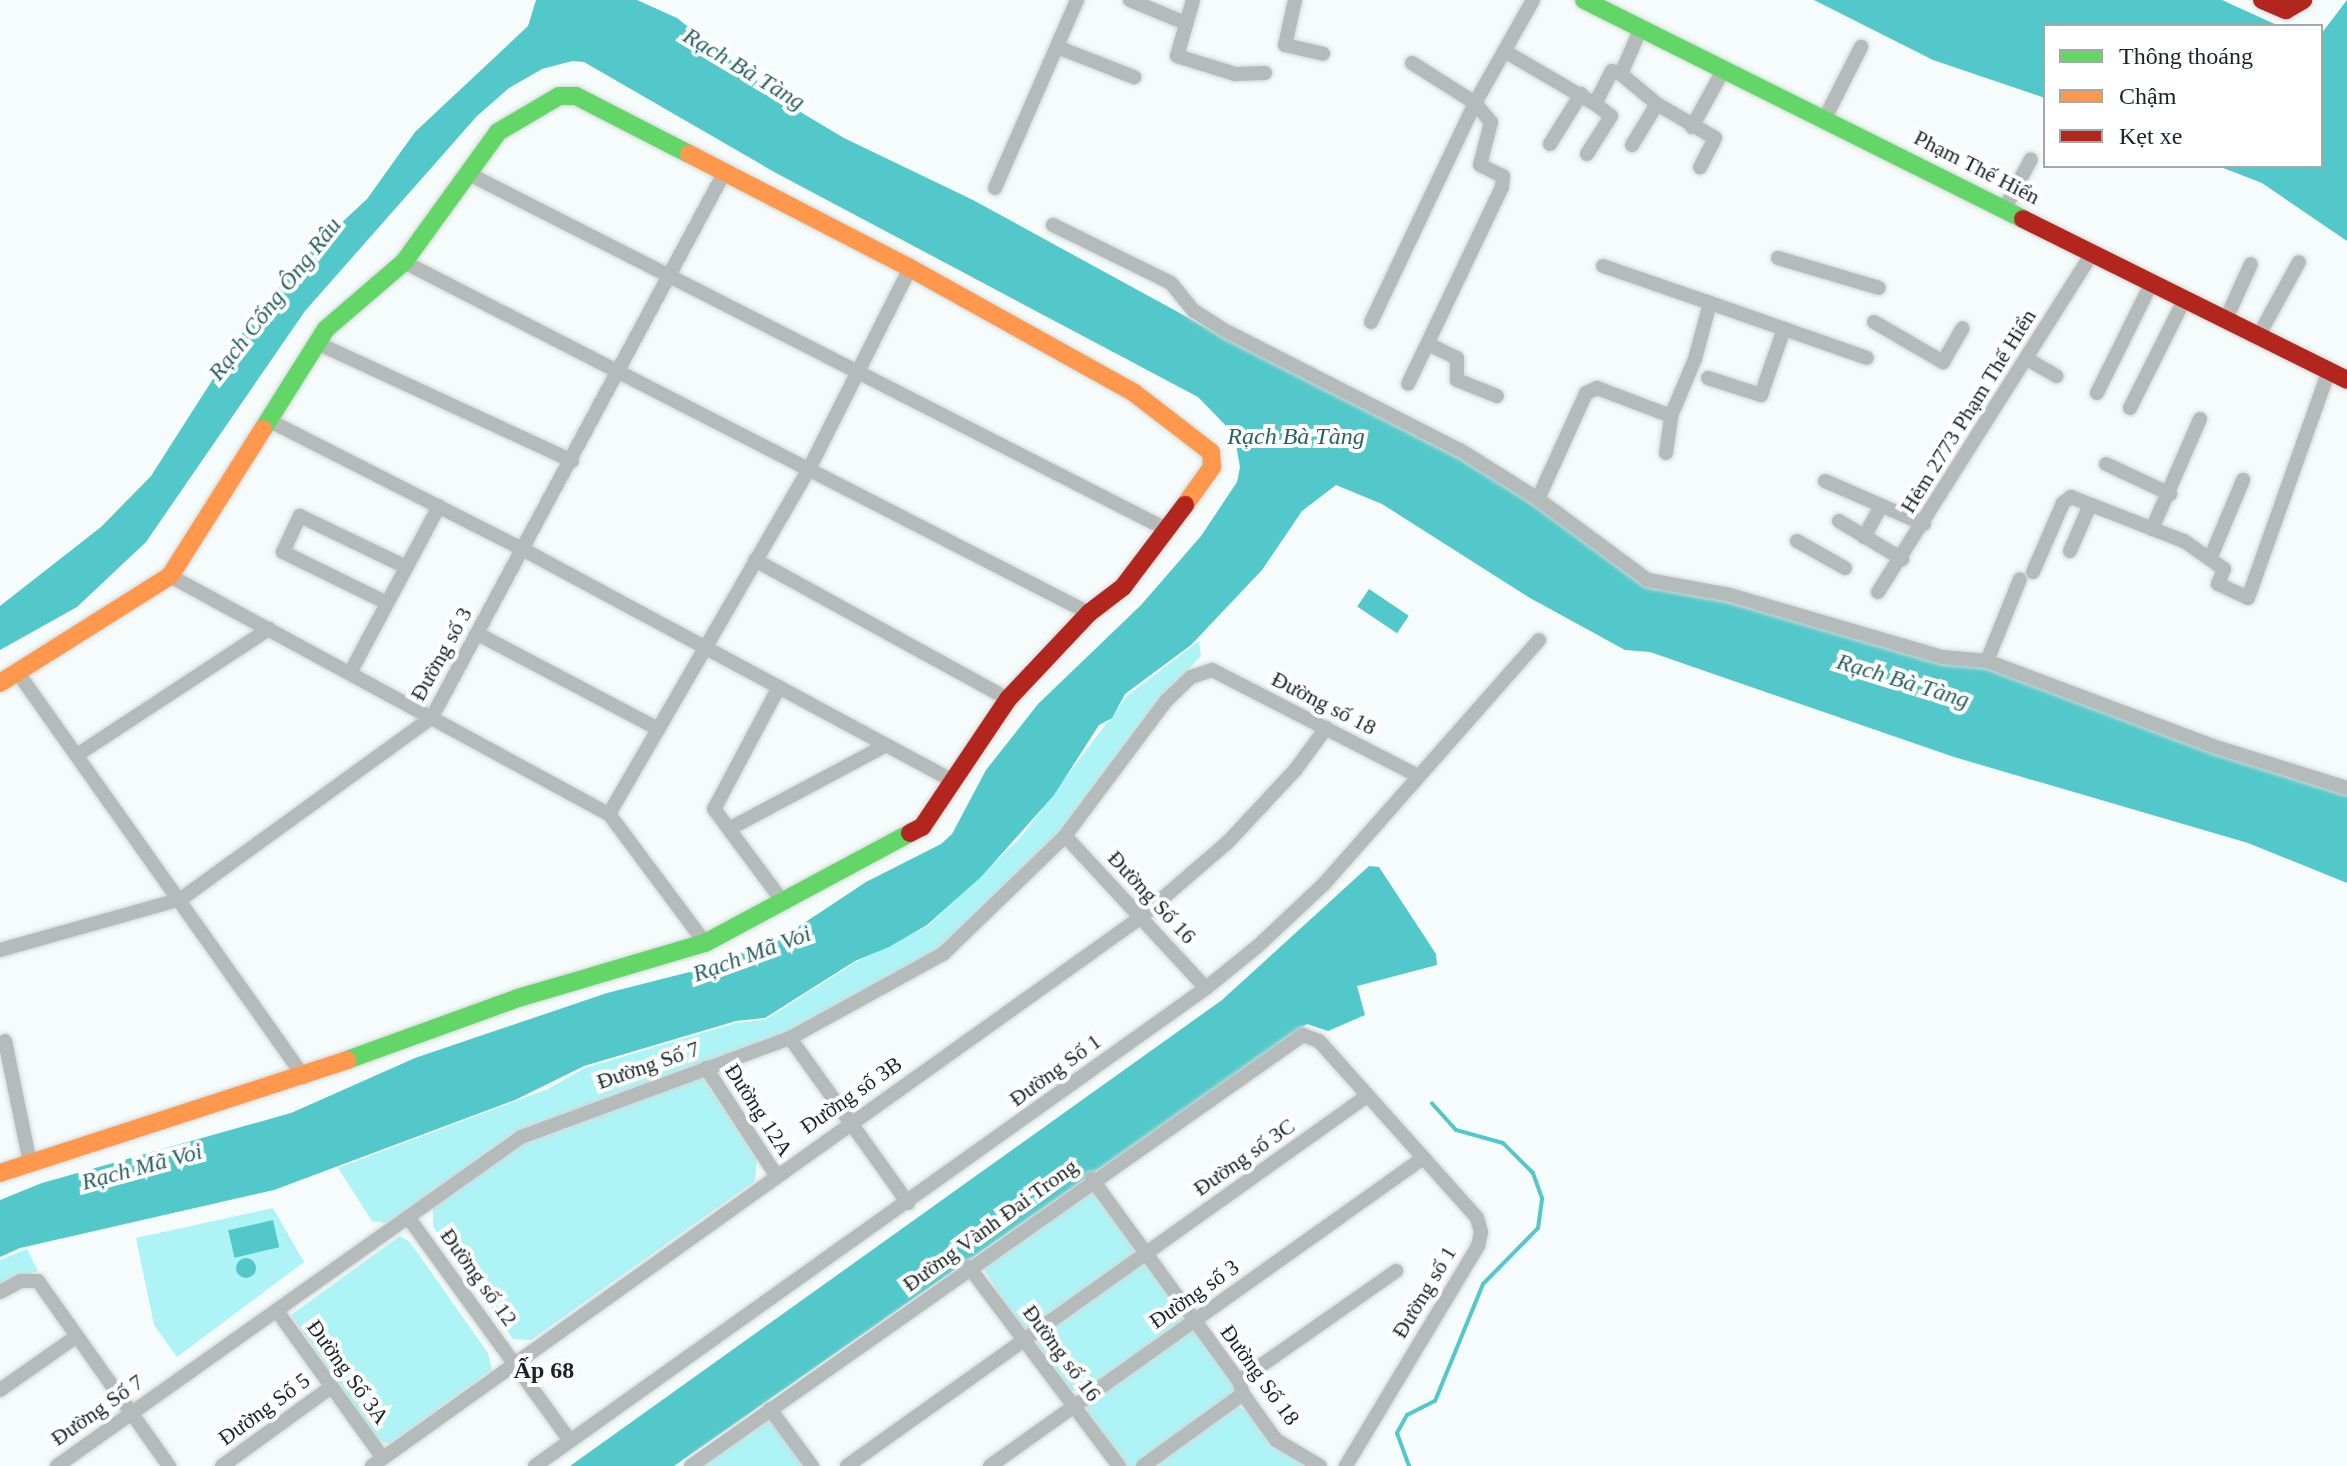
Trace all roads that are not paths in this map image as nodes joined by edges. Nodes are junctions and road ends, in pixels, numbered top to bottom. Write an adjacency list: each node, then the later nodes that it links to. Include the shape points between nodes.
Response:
1 (1077, 0): 11 (street)
2 (1130, 0): 9 (street)
3 (1193, 0): 9 (street)
4 (1295, 0): 14 (street, via 1285,45)
5 (1533, 0): 13 (street)
6 (1584, 0): 10 (street, Phạm Thế Hiển)
7 (2262, 0): 8 (street, via 2286,10)
8 (2301, 3)
9 (1185, 23): 17 (street, via 1177,56 1235,74)
10 (1641, 28): 16 (street, Phạm Thế Hiển); 18 (street)
11 (1057, 47): 19 (street); 33 (street)
12 (1861, 47): 24 (street)
13 (1506, 52): 20 (street); 21 (street)
14 (1323, 54)
15 (1412, 63): 21 (street)
16 (1724, 69): 24 (street, Phạm Thế Hiển); 25 (street)
17 (1265, 73)
18 (1621, 74): 22 (street, via 1612,71); 23 (street)
19 (1134, 77)
20 (1581, 94): 22 (street); 26 (street)
21 (1475, 103): 49 (street); 55 (street, via 1491,122 1480,165 1503,176 1502,187)
22 (1595, 104): 28 (street, via 1611,116)
23 (1657, 104): 25 (street); 27 (street)
24 (1825, 118): 34 (street, Phạm Thế Hiển)
25 (1692, 127): 30 (street, via 1715,138)
26 (1550, 144)
27 (1632, 145)
28 (1587, 154)
29 (2031, 159): 34 (street)
30 (1700, 167)
31 (467, 173): 32 (street, via 498,132 559,96 576,96); 38 (street); 43 (street)
32 (724, 173): 42 (street); 43 (street, Đường số 3)
33 (995, 188)
34 (2005, 208): 36 (street, Phạm Thế Hiển)
35 (1053, 225): 78 (street, via 1171,283 1194,311 1226,331 1460,450)
36 (2093, 252): 44 (street, Phạm Thế Hiển); 57 (street, Hẻm 2773 Phạm Thế Hiển)
37 (1778, 258): 45 (street)
38 (404, 262): 54 (street, via 326,329); 60 (street)
39 (2299, 262): 53 (street)
40 (2251, 264): 48 (street)
41 (1603, 266): 47 (street)
42 (910, 268): 58 (street); 85 (street, via 1133,392 1211,452 1212,467)
43 (669, 273): 58 (street); 60 (street, Đường số 3)
44 (2152, 282): 46 (street, Phạm Thế Hiển); 65 (street)
45 (1879, 288)
46 (2185, 298): 48 (street, Phạm Thế Hiển); 67 (street)
47 (1710, 303): 52 (street); 68 (street, via 1695,359)
48 (2226, 319): 53 (street, Phạm Thế Hiển)
49 (1371, 322)
50 (1874, 322): 51 (street, via 1943,362)
51 (1963, 328)
52 (1784, 329): 56 (street); 62 (street, via 1761,395)
53 (2259, 335): 59 (street, Phạm Thế Hiển)
54 (317, 343): 70 (street); 72 (street)
55 (1428, 344): 64 (street); 66 (street, via 1457,358 1457,380)
56 (1867, 358)
57 (2027, 359): 61 (street); 83 (street, Hẻm 2773 Phạm Thế Hiển)
58 (859, 370): 74 (street); 85 (street)
59 (2329, 371): 63 (street, Phạm Thế Hiển); 91 (street, via 2248,598 2218,584 2224,569)
60 (619, 372): 72 (street, Đường số 3); 74 (street)
61 (2057, 376)
62 (1708, 378)
63 (2347, 380)
64 (1408, 384)
65 (2097, 393)
66 (1497, 396)
67 (2130, 408)
68 (1671, 416): 71 (street); 78 (street, via 1597,388 1586,393)
69 (2200, 419): 77 (street)
70 (268, 420): 80 (street); 95 (street)
71 (1666, 453)
72 (572, 461): 88 (street, Đường số 3)
73 (2106, 464): 77 (street)
74 (809, 469): 92 (street); 98 (street)
75 (2243, 480): 91 (street)
76 (1825, 481): 81 (street)
77 (2170, 494): 84 (street)
78 (1538, 499): 103 (street, via 1648,580 1730,595 1942,657)
79 (2090, 505): 84 (street); 89 (street); 103 (street, via 2066,497)
80 (439, 506): 88 (street); 93 (street)
81 (1881, 506): 83 (street); 86 (street)
82 (1839, 521): 86 (street)
83 (1924, 524): 90 (street, Hẻm 2773 Phạm Thế Hiển)
84 (2152, 529): 91 (street, via 2184,541)
85 (1168, 530): 98 (street, via 1123,587)
86 (1864, 537): 90 (street)
87 (1797, 541): 94 (street)
88 (524, 550): 100 (street, Đường số 3); 102 (street)
89 (2070, 551)
90 (1902, 559): 96 (street, Hẻm 2773 Phạm Thế Hiển)
91 (2210, 559)
92 (755, 560): 102 (street); 109 (street)
93 (406, 567): 97 (street); 97 (street, via 300,516 283,552)
94 (1845, 568)
95 (170, 576): 99 (street); 105 (street)
96 (1878, 592)
97 (387, 603): 106 (street)
98 (1089, 613): 109 (street)
99 (269, 629): 106 (street); 114 (street)
100 (478, 634): 110 (street, Đường số 3); 112 (street)
101 (1539, 640): 115 (street, Đường Số 1)
102 (705, 647): 108 (street); 112 (street)
103 (1987, 661): 117 (street, via 2144,721)
104 (1212, 670): 111 (street, Đường số 18); 120 (street, Đường Số 7, via 1180,684)
105 (18, 673): 107 (street); 114 (street)
106 (350, 673): 110 (street)
107 (0, 683)
108 (779, 687): 113 (street); 119 (street, via 714,809)
109 (1008, 699): 116 (street)
110 (432, 717): 118 (street); 121 (street, Đường số 3)
111 (1326, 728): 115 (street, Đường số 18); 123 (street, Đường số 3B, via 1228,842)
112 (658, 729): 118 (street)
113 (886, 745): 116 (street); 119 (street)
114 (77, 755): 121 (street)
115 (1416, 775): 126 (street, Đường Số 1, via 1324,884)
116 (951, 780): 122 (street, via 922,827)
117 (2347, 788)
118 (609, 814): 124 (street)
119 (729, 829): 122 (street)
120 (1065, 836): 123 (street, Đường Số 16); 127 (street, Đường Số 7, via 943,954)
121 (181, 899): 125 (street, Đường số 3); 131 (street)
122 (783, 902): 124 (street)
123 (1141, 917): 126 (street, Đường Số 16); 133 (street, Đường số 3B)
124 (705, 943): 131 (street, via 518,998)
125 (0, 950)
126 (1206, 988): 139 (street, Đường Số 1)
127 (790, 1038): 130 (street, Đường Số 7); 133 (street)
128 (5, 1041): 135 (street)
129 (1319, 1041): 132 (street, Đường số 1); 138 (street, Đường Vành Đai Trong, via 1296,1037)
130 (706, 1068): 137 (street, Đường 12A); 140 (street, Đường Số 7, via 521,1137)
131 (304, 1077): 135 (street)
132 (1367, 1096): 134 (street, Đường số 1); 141 (street, Đường số 3C)
133 (849, 1123): 137 (street, Đường số 3B); 139 (street)
134 (1423, 1158): 146 (street, Đường số 3); 169 (street, Đường số 1, via 1477,1218 1478,1246)
135 (30, 1163): 136 (street)
136 (0, 1172)
137 (776, 1175): 149 (street, Đường số 3B)
138 (1092, 1179): 141 (street, Đường Số 18); 142 (street, Đường Vành Đai Trong)
139 (908, 1203): 156 (street, Đường Số 1)
140 (408, 1217): 145 (street, Đường Số 7); 149 (street, Đường số 12)
141 (1146, 1253): 146 (street, Đường Số 18); 148 (street)
142 (969, 1267): 148 (street, Đường số 16); 154 (street, Đường Vành Đai Trong)
143 (1396, 1271): 151 (street)
144 (0, 1292): 147 (street, via 33,1279)
145 (277, 1311): 150 (street, Đường Số 3A); 155 (street, Đường Số 7)
146 (1194, 1321): 151 (street, Đường Số 18); 153 (street, Đường số 3)
147 (77, 1336): 152 (street); 155 (street)
148 (1024, 1340): 153 (street, Đường số 16); 164 (street)
149 (514, 1364): 156 (street, Đường số 12); 157 (street, Đường số 3B)
150 (331, 1387): 157 (street, Đường Số 3A); 160 (street, Đường Số 5)
151 (1241, 1388): 167 (street); 168 (street, Đường Số 18, via 1276,1440)
152 (0, 1390)
153 (1074, 1406): 165 (street, Đường số 3); 166 (street, Đường số 16)
154 (770, 1409): 162 (street, Đường Vành Đai Trong); 163 (street)
155 (132, 1412): 158 (street, Đường Số 7); 159 (street)
156 (570, 1441): 161 (street, Đường Số 1)
157 (378, 1462)
158 (57, 1466)
159 (169, 1466)
160 (222, 1466)
161 (535, 1466)
162 (691, 1466)
163 (812, 1466)
164 (847, 1466)
165 (990, 1466)
166 (1119, 1466)
167 (1143, 1466)
168 (1320, 1466)
169 (1346, 1466)

